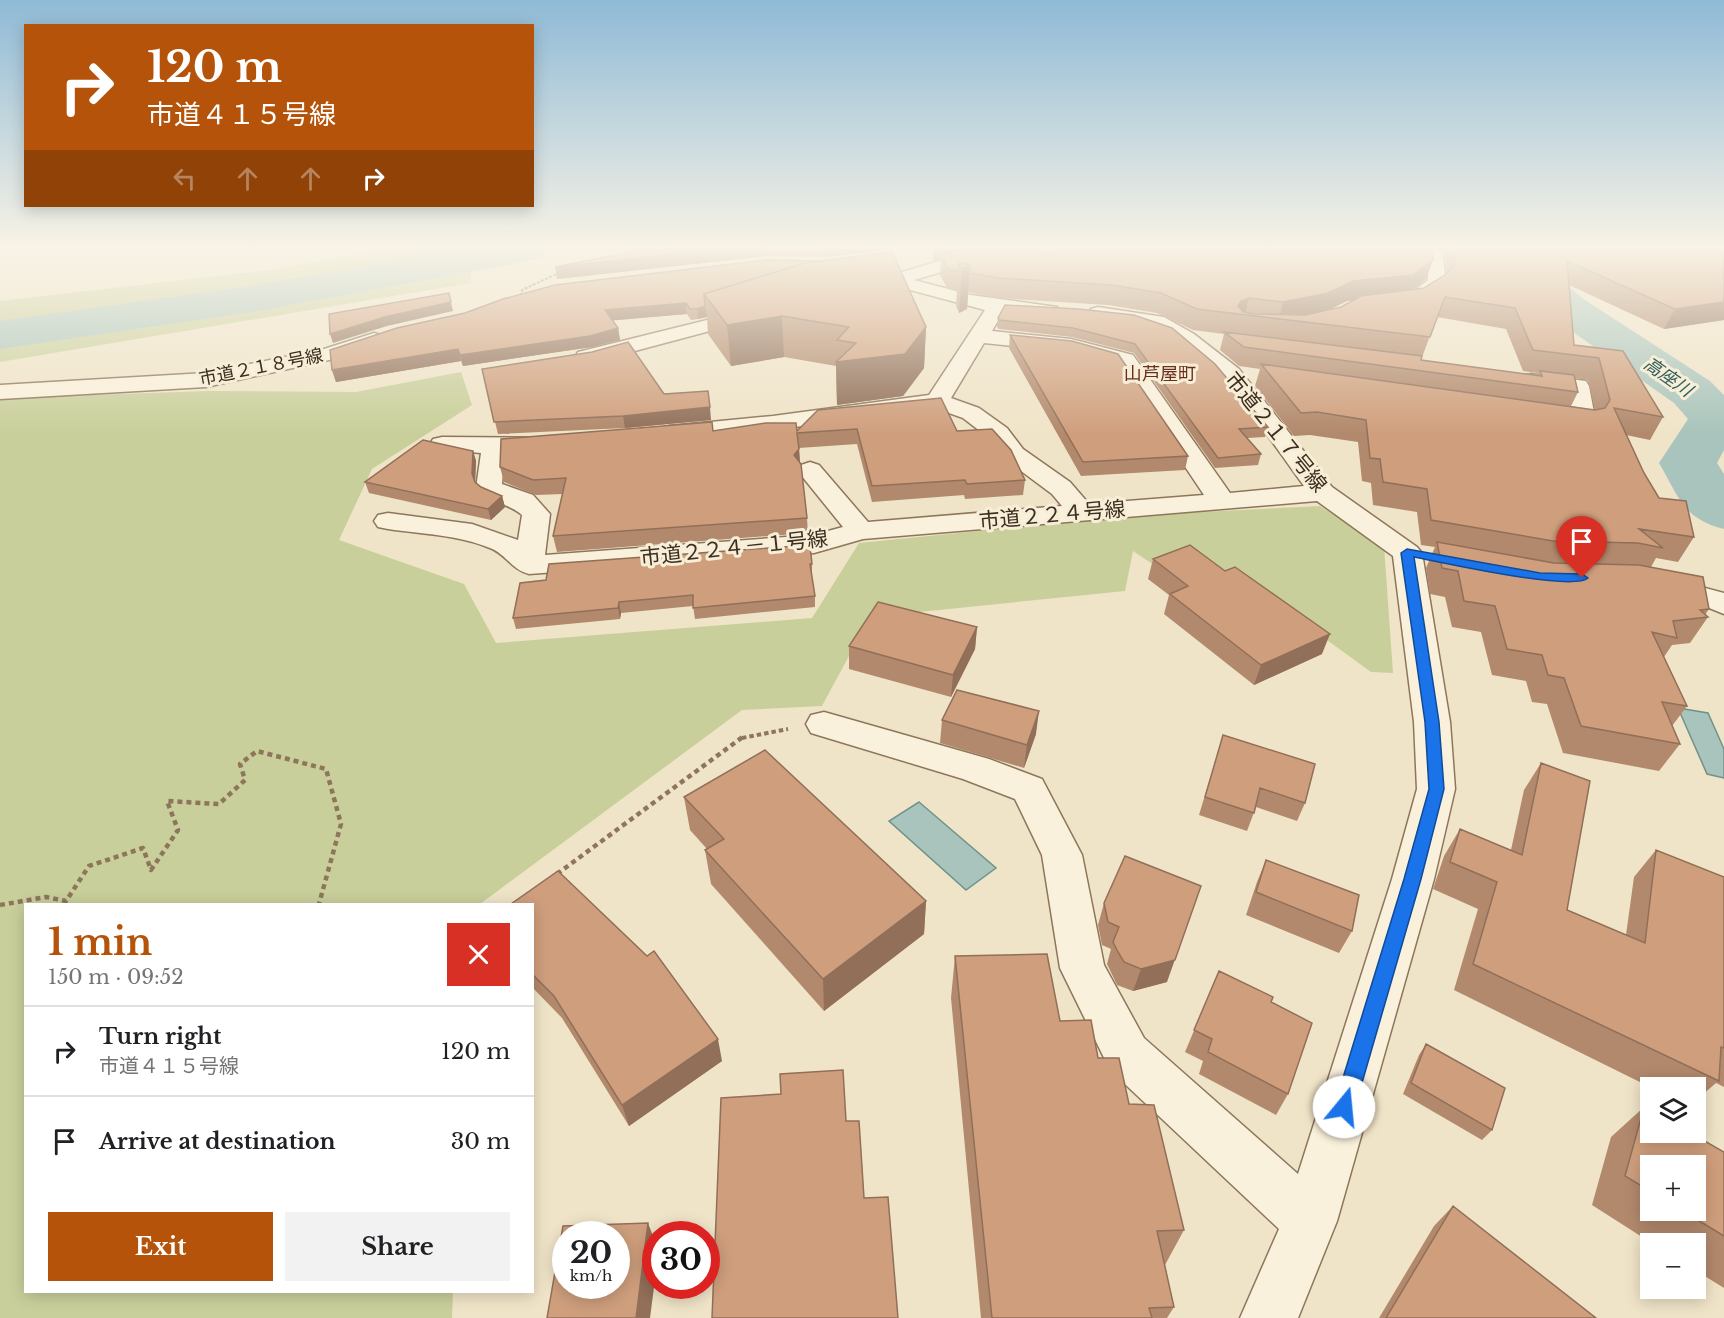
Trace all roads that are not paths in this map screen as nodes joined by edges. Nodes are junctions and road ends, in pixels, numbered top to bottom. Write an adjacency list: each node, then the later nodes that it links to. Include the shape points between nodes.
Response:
1 (751, 311): 8 (street, via 714,324)
2 (994, 311): 6 (street)
3 (1068, 311): 4 (street, 市道２１７号線, via 1108,313)
4 (1192, 329): 7 (street); 9 (street, 市道２１７号線)
5 (394, 332): 12 (street, 市道２１８号線, via 329,354 206,380)
6 (978, 336): 13 (street); 21 (street, via 1072,345 1125,360)
7 (1222, 342)
8 (561, 360)
9 (1231, 374): 10 (street); 20 (street, 市道２１７号線)
10 (1266, 379)
11 (1512, 379): 14 (street, via 1578,386 1584,423)
12 (0, 392)
13 (937, 401): 15 (street); 22 (street, via 971,413 998,433 1014,454 1061,488)
14 (1537, 416)
15 (646, 435)
16 (566, 442): 17 (street)
17 (442, 444)
18 (491, 457): 27 (street, via 489,488 523,501 536,514)
19 (810, 470): 24 (street)
20 (1323, 493): 21 (street, 市道２２４号線); 25 (street, 市道２１７号線)
21 (1222, 501): 22 (street, 市道２２４号線)
22 (1082, 513): 24 (street, 市道２２４号線)
23 (388, 521): 27 (street, via 472,532 504,543)
24 (861, 531): 27 (street, 市道２２４－１号線, via 814,544)
25 (1407, 553): 26 (street); 31 (street, via 1432,722 1436,789 1410,890)
26 (1441, 559)
27 (518, 566)
28 (1634, 581): 29 (street, via 1701,594)
29 (1724, 604)
30 (824, 724): 31 (street, via 976,769 1029,789 1062,855 1082,968 1127,1053)
31 (1310, 1221): 32 (street)
32 (1269, 1318)

